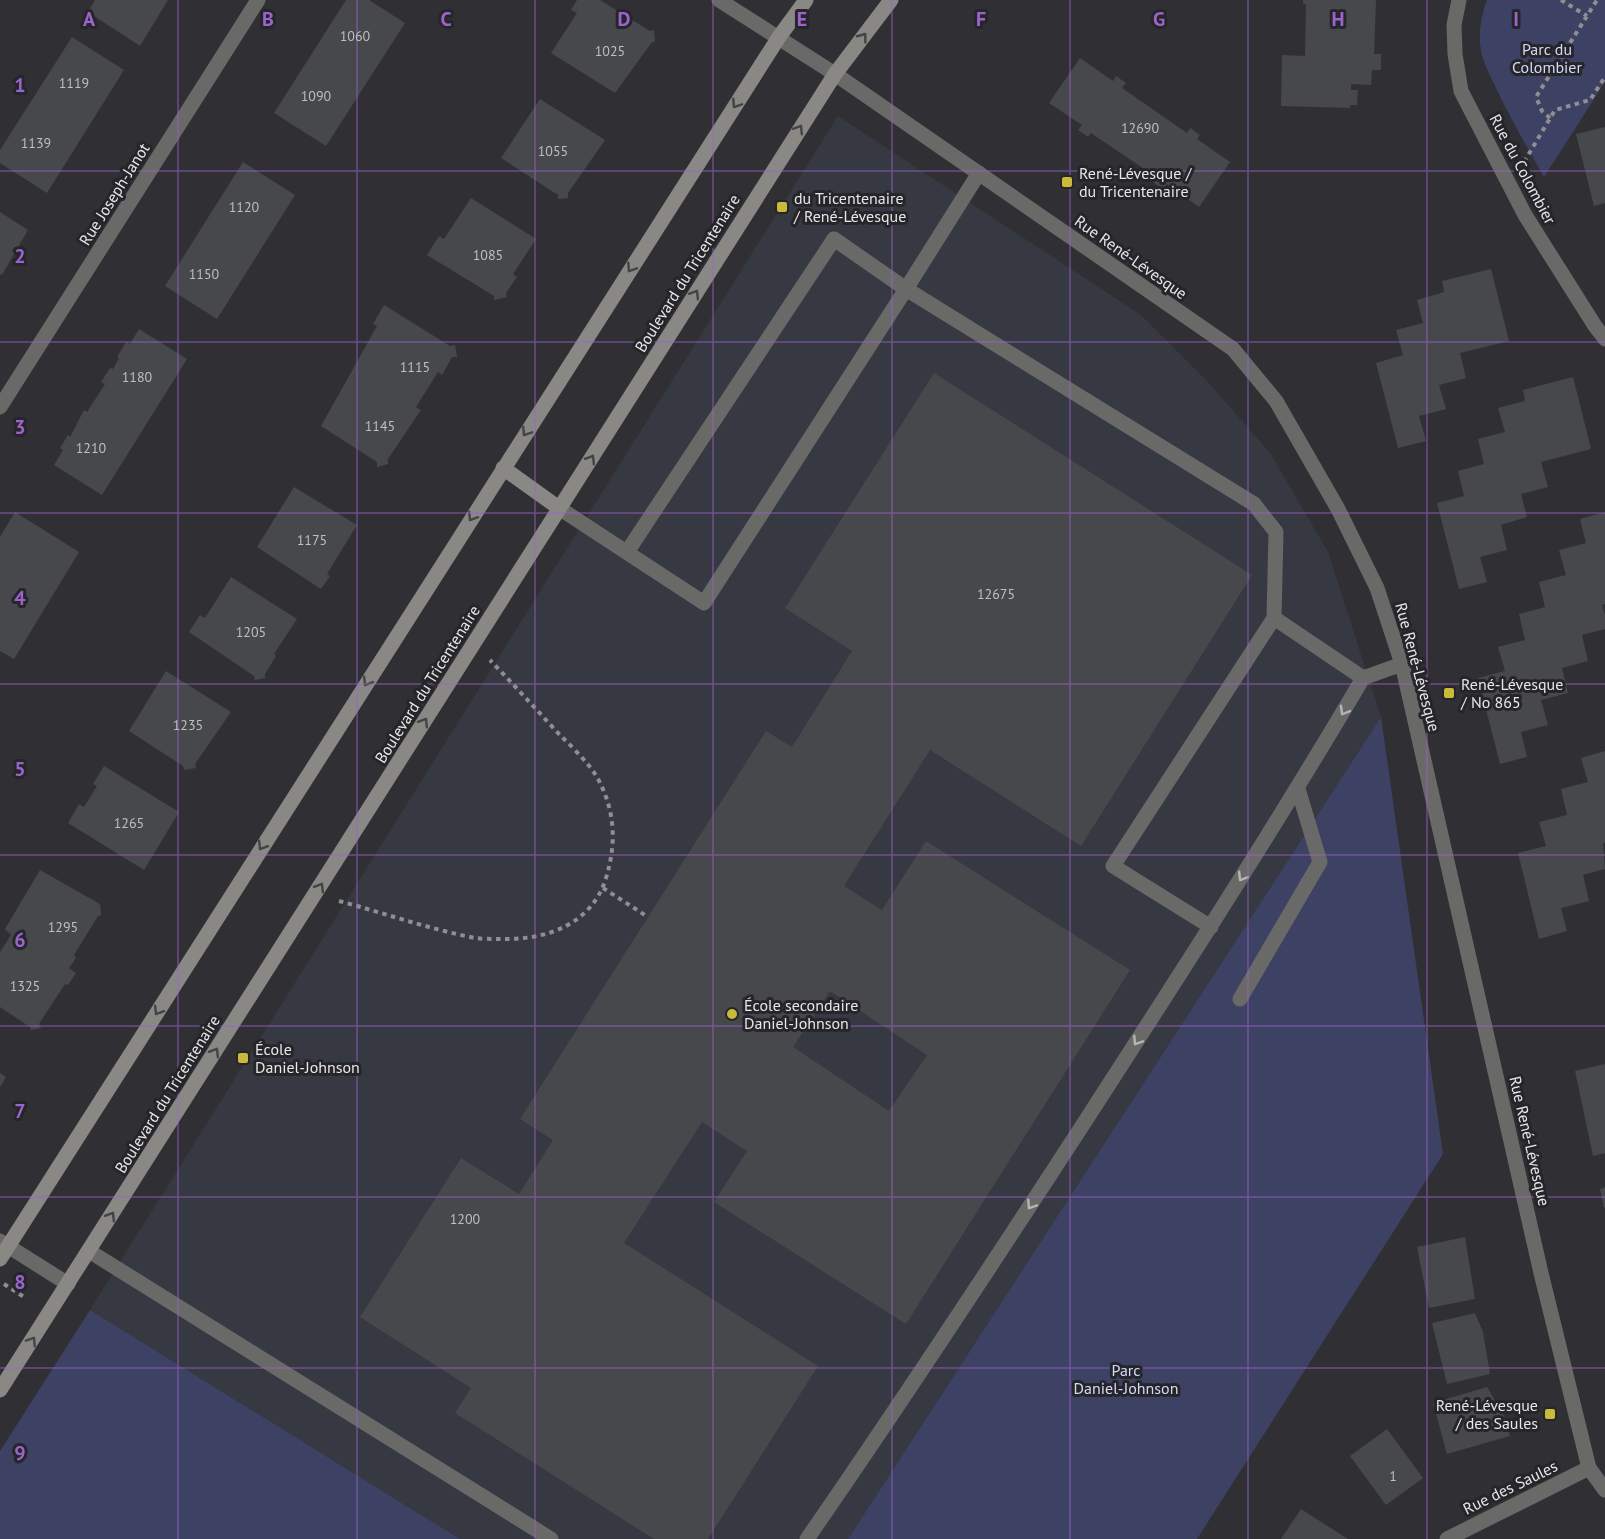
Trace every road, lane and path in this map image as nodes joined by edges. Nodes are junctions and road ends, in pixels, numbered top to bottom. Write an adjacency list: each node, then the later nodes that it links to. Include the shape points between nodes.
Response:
1 (258, 0): 17 (street, Rue Joseph-Janot)
2 (719, 0): 9 (street, Rue René-Lévesque)
3 (806, 0): 9 (street)
4 (891, 0): 10 (street, Boulevard du Tricentenaire, one-way to 4)
5 (1459, 0): 14 (street, Rue du Colombier, via 1454,25 1461,91)
6 (1561, 0): 8 (path)
7 (1596, 0): 8 (path)
8 (1587, 16): 12 (path, via 1536,97)
9 (779, 37): 10 (street, Rue René-Lévesque); 18 (street, one-way to 18)
10 (834, 74): 13 (street, Rue René-Lévesque); 19 (street, Boulevard du Tricentenaire, one-way to 10)
11 (1605, 77): 12 (path, via 1590,100 1554,110)
12 (1550, 118): 14 (path)
13 (979, 173): 15 (street); 23 (street, Rue René-Lévesque, via 1233,349 1276,401 1338,509 1377,588)
14 (1510, 186): 16 (street, Rue du Colombier)
15 (906, 289): 20 (street, via 834,239); 20 (street, via 705,603); 21 (street, via 1254,504 1276,532)
16 (1605, 339)
17 (0, 408)
18 (503, 468): 19 (street); 31 (street, one-way to 31)
19 (559, 508): 20 (street); 22 (street, Boulevard du Tricentenaire)
20 (627, 552)
21 (1274, 618): 24 (street); 29 (street, via 1113,866)
22 (474, 644): 26 (path, via 595,775 607,798 614,842); 27 (street, Boulevard du Tricentenaire, one-way to 22)
23 (1402, 664): 24 (street); 37 (street, Rue René-Lévesque)
24 (1363, 678): 25 (street, one-way to 25)
25 (1298, 789): 29 (street, one-way to 29); 30 (street, via 1320,862)
26 (603, 888): 27 (path, via 578,920 542,936 514,939 477,938); 28 (path)
27 (315, 894): 32 (street, Boulevard du Tricentenaire, one-way to 27)
28 (648, 917)
29 (1211, 927): 40 (street, one-way to 40, via 907,1395)
30 (1239, 999)
31 (3, 1249): 34 (street)
32 (89, 1251): 34 (street, Boulevard du Tricentenaire); 39 (street)
33 (4, 1284): 35 (path)
34 (68, 1284): 36 (street, Boulevard du Tricentenaire, one-way to 34)
35 (24, 1297)
36 (0, 1390)
37 (1589, 1468): 38 (street, Rue René-Lévesque); 41 (street, Rue des Saules)
38 (1605, 1490)
39 (550, 1539)
40 (807, 1539)
41 (1447, 1539)

